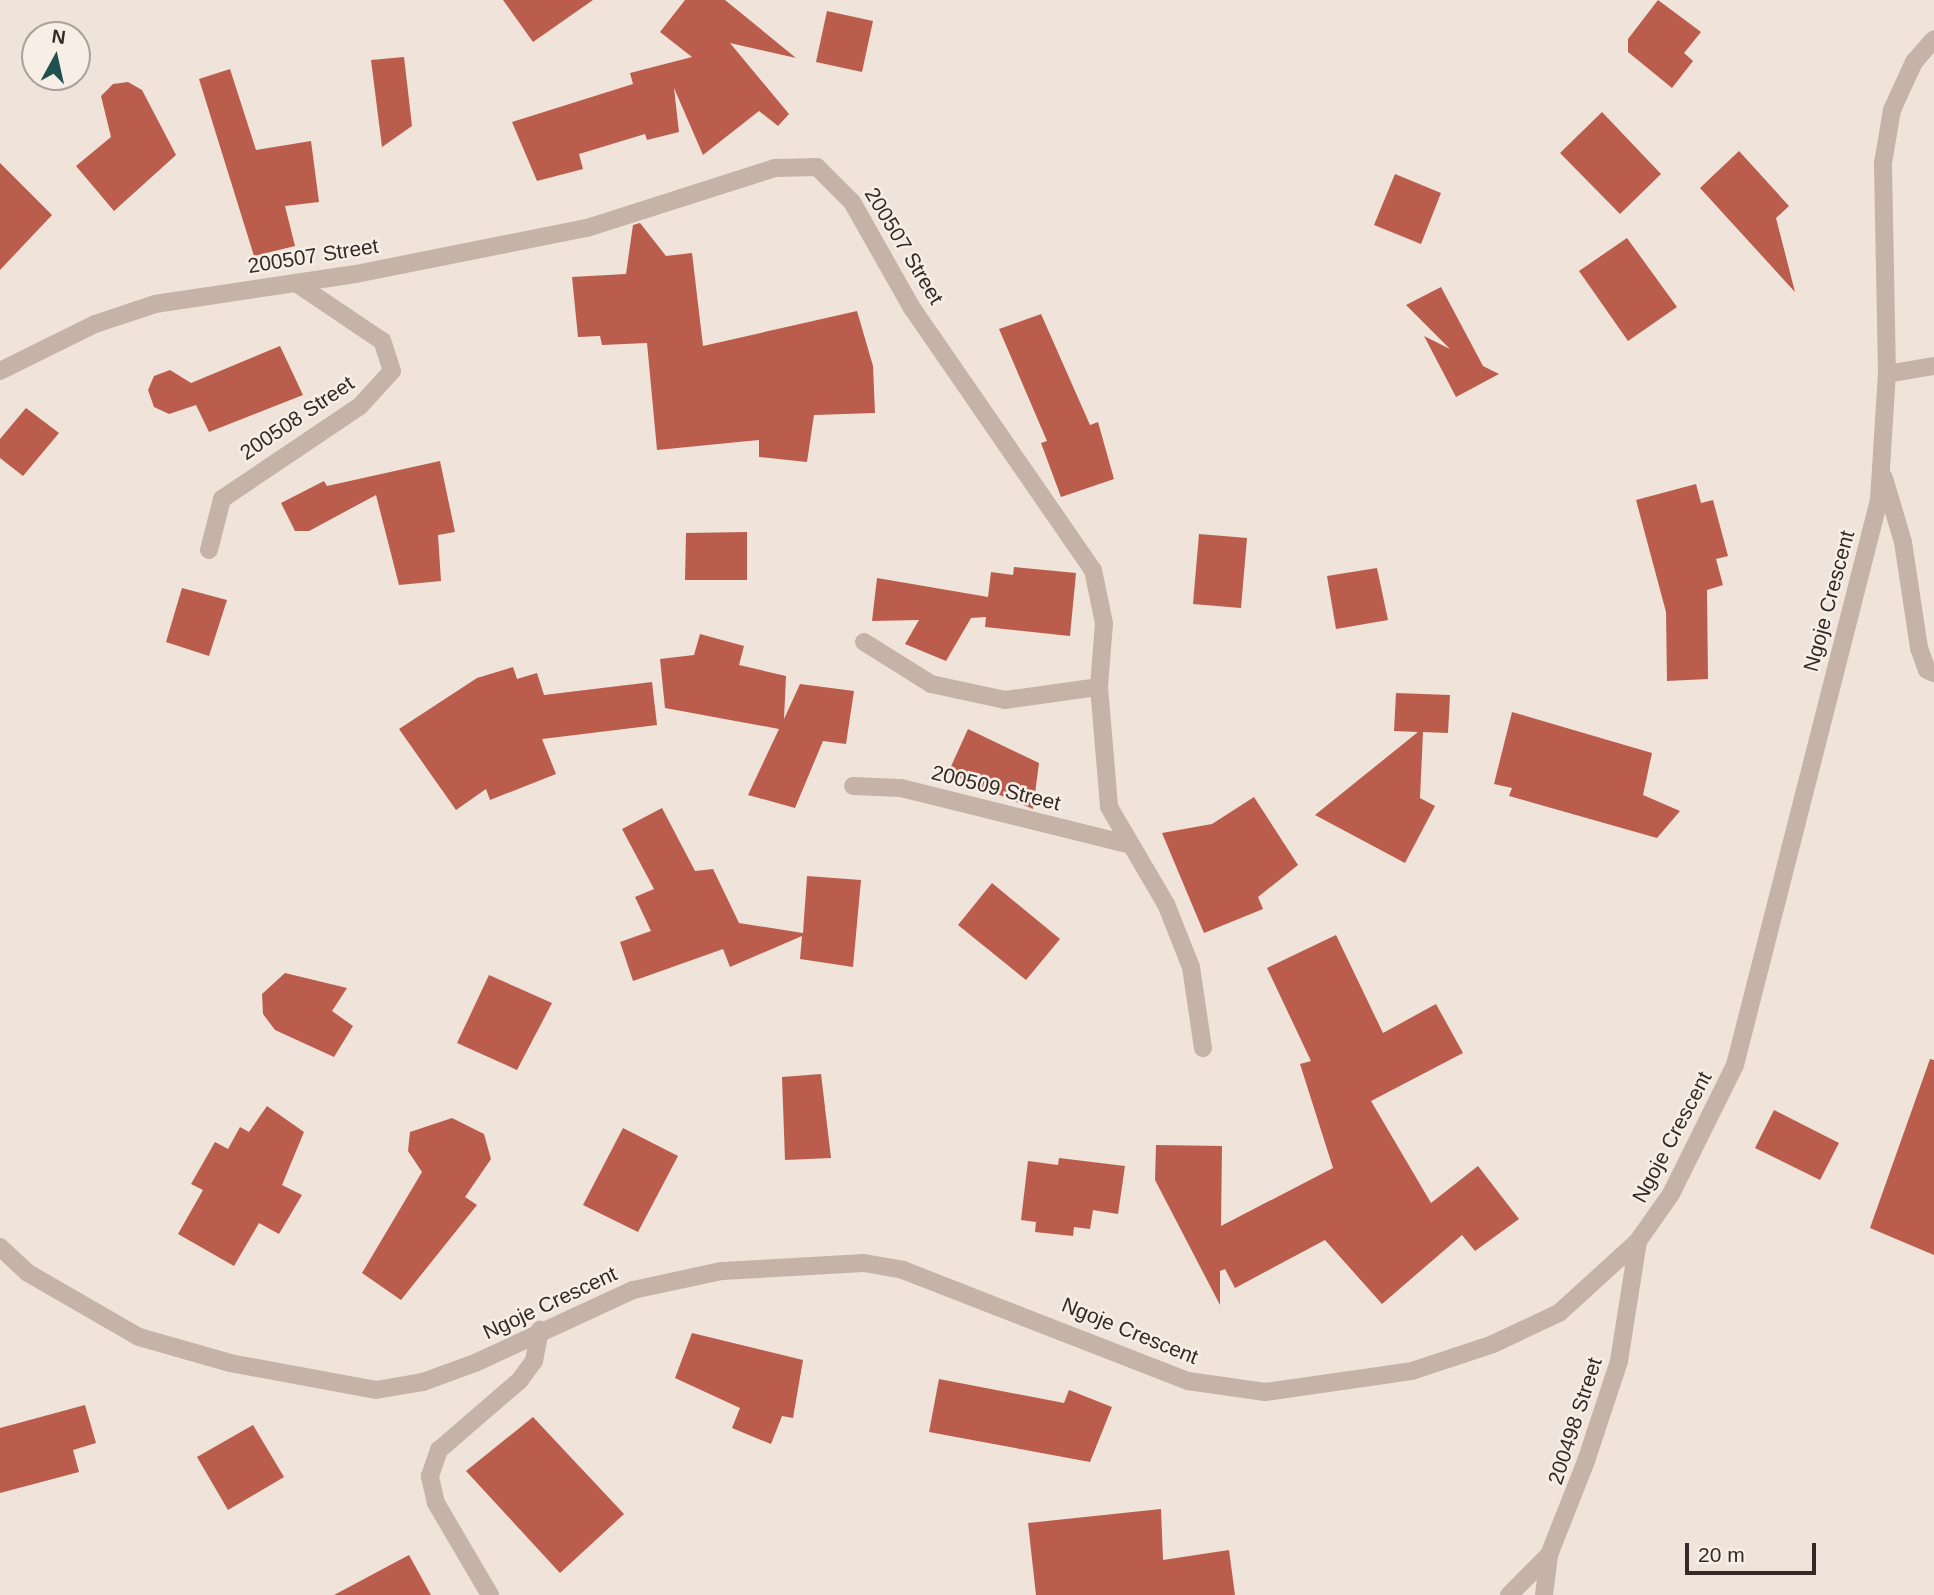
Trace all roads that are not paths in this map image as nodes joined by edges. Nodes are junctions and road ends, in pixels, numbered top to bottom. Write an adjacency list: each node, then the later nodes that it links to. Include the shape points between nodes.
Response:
1 (1934, 39): 5 (street, Ngoje Crescent, via 1914,62 1892,110 1883,163)
2 (296, 283): 4 (street, 200507 Street, via 155,304 95,324); 7 (street, 200508 Street, via 382,341 392,371 360,405 222,499); 10 (street, 200507 Street, via 587,228 775,168 817,167 852,202 912,308 1093,569 1104,623)
3 (1934, 366): 5 (street)
4 (0, 371)
5 (1887, 374): 6 (street, Ngoje Crescent)
6 (1881, 468): 9 (street, via 1903,542 1919,648 1927,670); 14 (street, Ngoje Crescent, via 1853,607 1735,1065 1677,1183)
7 (209, 550)
8 (864, 642): 10 (street, via 931,684 1005,700)
9 (1934, 673)
10 (1099, 687): 12 (street, 200507 Street, via 1104,783)
11 (853, 786): 12 (street, 200509 Street, via 901,788)
12 (1127, 844): 13 (street, 200507 Street, via 1152,871 1191,967)
13 (1203, 1048)
14 (1639, 1241): 16 (street, Ngoje Crescent, via 1559,1312 1493,1344 1412,1371 1303,1389 1265,1392 1188,1381 948,1284 864,1264 722,1271 633,1290); 17 (street, 200498 Street, via 1619,1361)
15 (0, 1247): 16 (street, Ngoje Crescent, via 28,1273 139,1337 299,1378 376,1390 423,1382)
16 (540, 1330): 18 (street, via 534,1360 520,1380 439,1450 430,1476 436,1503)
17 (1549, 1555): 19 (street, 200498 Street); 20 (street)
18 (490, 1595)
19 (1509, 1595)
20 (1544, 1595)

